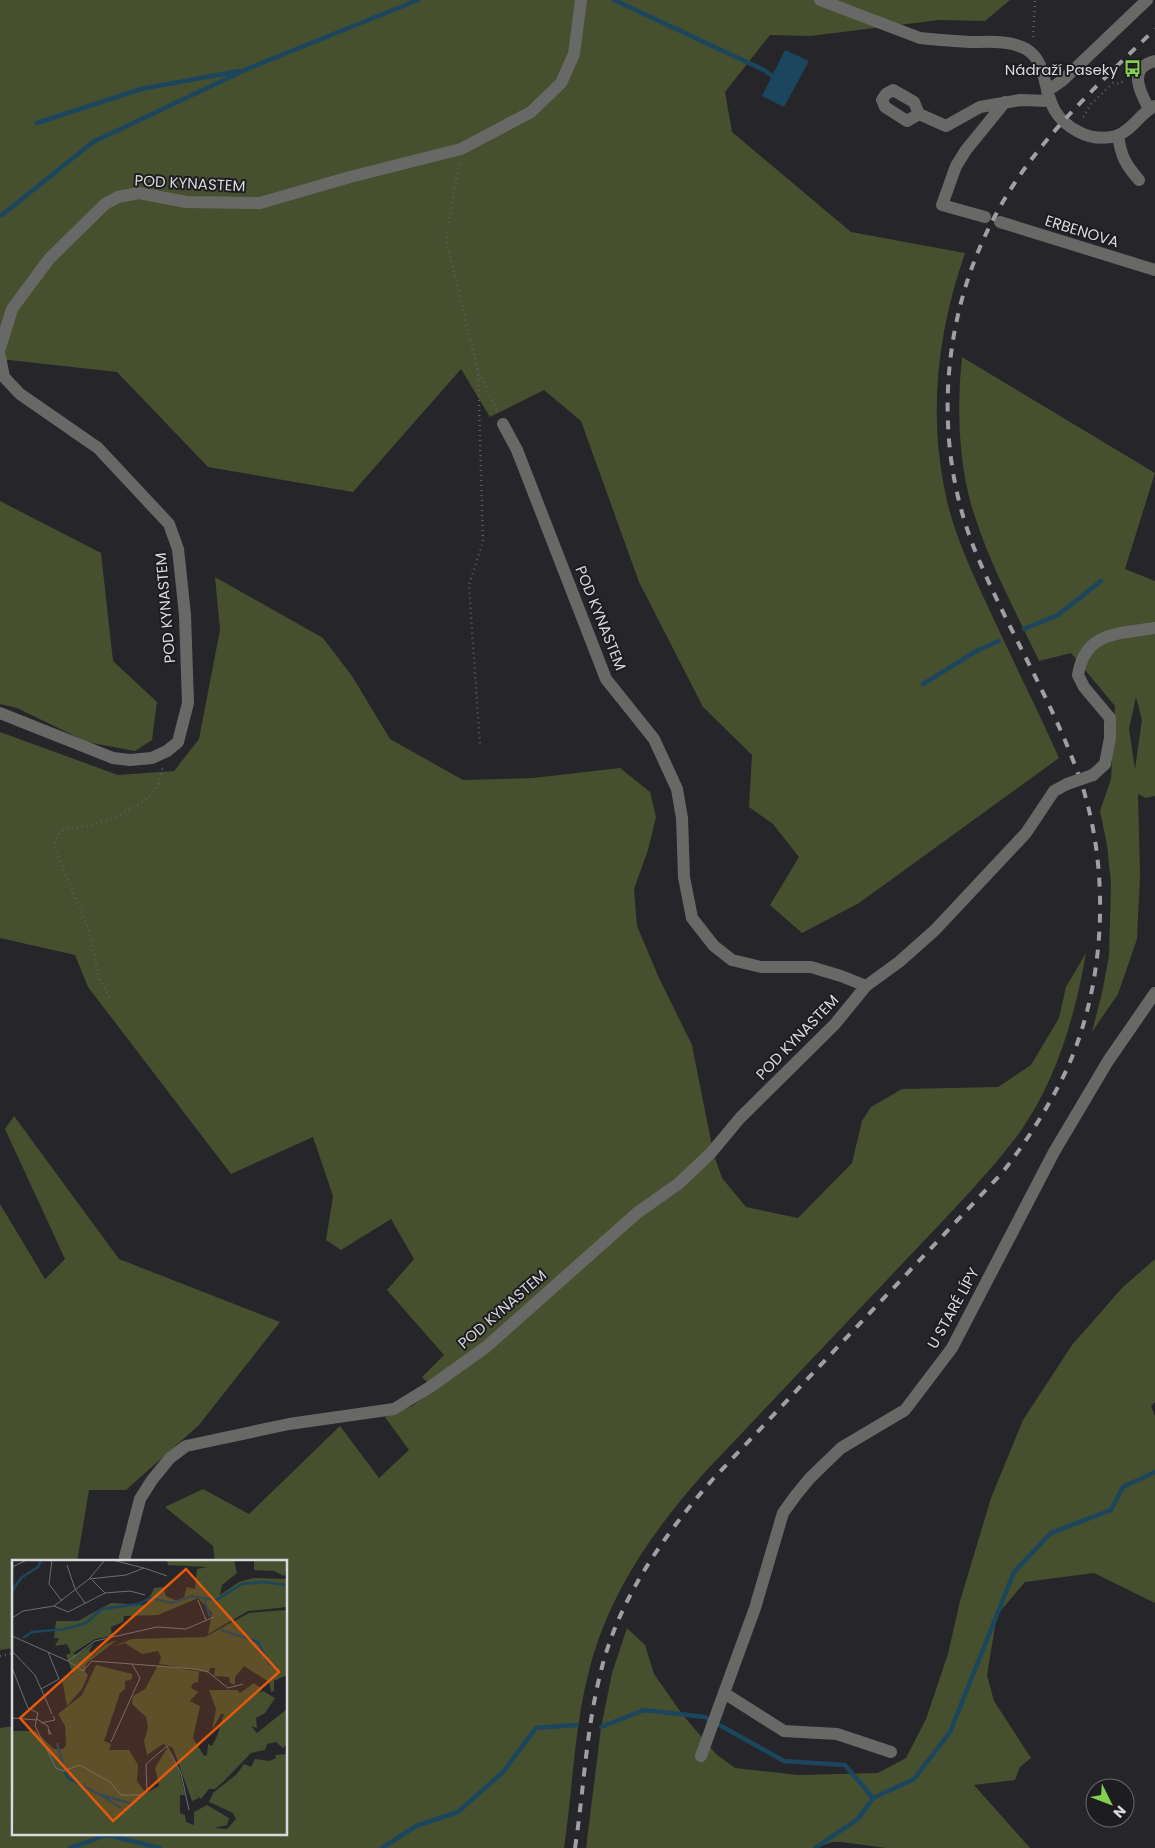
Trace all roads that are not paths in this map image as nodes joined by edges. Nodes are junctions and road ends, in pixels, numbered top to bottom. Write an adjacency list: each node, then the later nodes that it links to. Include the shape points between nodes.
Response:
1 (581, 0): 14 (street, POD KYNASTEM, via 574,54 561,83 531,112 461,149 260,203 186,202 139,193 118,197 105,204 49,259 12,309)
2 (820, 0): 5 (street, via 920,38 1014,44 1032,53 1040,66)
3 (1146, 0): 5 (street)
4 (1155, 61): 7 (street, via 1145,65 1138,78 1138,86)
5 (1048, 96): 6 (street); 9 (street, via 1062,121 1080,133 1106,138)
6 (1005, 102): 8 (street, via 980,107 946,126); 11 (street, via 956,166 942,205)
7 (1152, 108): 9 (street)
8 (919, 114)
9 (1118, 135): 10 (street, via 1124,161)
10 (1139, 180)
11 (985, 217)
12 (1000, 222): 13 (street, ERBENOVA)
13 (1155, 270)
14 (0, 348)
15 (0, 356): 18 (street, POD KYNASTEM, via 4,376 20,394 98,448 169,524 178,550 185,615 188,703 178,742 152,758 130,760 112,758)
16 (503, 424): 19 (street, POD KYNASTEM, via 517,450 606,679 654,740 677,789 682,818 684,877 692,918 714,946 732,960 761,967 811,967)
17 (1155, 628): 19 (street, POD KYNASTEM, bridge, via 1096,642 1082,658 1078,675 1110,718 1105,764 1093,775 1054,791 1026,833 935,930)
18 (0, 713)
19 (866, 986): 21 (street, POD KYNASTEM, via 835,1024 740,1118 710,1154 678,1184 637,1213 486,1347 394,1409 289,1424 186,1446 170,1458 140,1499)
20 (1155, 993): 22 (street, U STARÉ LÍPY, via 1108,1061 1054,1152 952,1348 905,1410 841,1448 806,1484 784,1513 755,1608)
21 (124, 1556)
22 (724, 1693): 23 (street, via 784,1731 837,1734); 24 (street, U STARÉ LÍPY)
23 (892, 1752)
24 (702, 1756)

